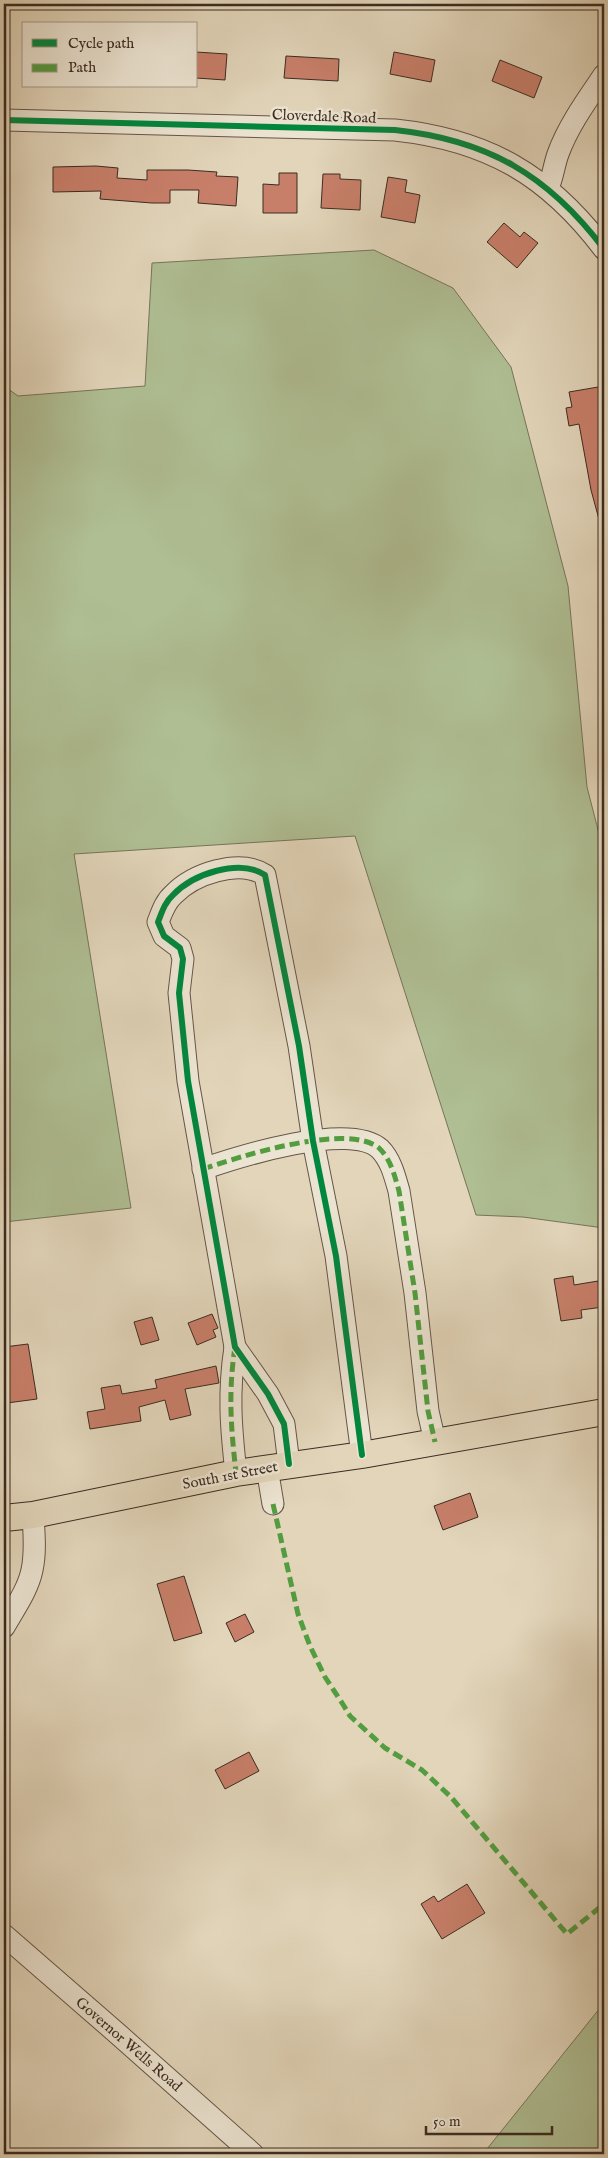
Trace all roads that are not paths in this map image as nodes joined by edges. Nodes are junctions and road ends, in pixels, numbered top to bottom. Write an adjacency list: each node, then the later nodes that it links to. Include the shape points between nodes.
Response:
1 (604, 76): 3 (street, via 570,126 557,155 555,172)
2 (4, 120): 3 (street, Cloverdale Road, via 420,133 468,145 506,161)
3 (548, 188): 4 (street, Cloverdale Road, via 585,223)
4 (604, 249)
5 (314, 1141): 6 (street, via 271,1149); 6 (street, via 266,875 246,868 226,869 184,885 163,908 158,922 164,936 180,948 183,959 179,993 181,1023); 9 (street, via 362,1140 379,1148 395,1176); 10 (street, via 336,1256)
6 (203, 1169): 7 (street)
7 (234, 1347): 11 (street, via 268,1394 284,1424); 12 (street, via 229,1410)
8 (604, 1412): 9 (main road, South 1st Street)
9 (435, 1442): 10 (main road, South 1st Street)
10 (362, 1455): 11 (main road, South 1st Street)
11 (278, 1466): 12 (main road, South 1st Street); 13 (street)
12 (236, 1473): 14 (main road, South 1st Street)
13 (273, 1504)
14 (33, 1515): 15 (main road, South 1st Street); 16 (street, via 35,1546 32,1571)
15 (4, 1518)
16 (4, 1627)
17 (4, 1935): 18 (street, Governor Wells Road)
18 (253, 2154)

